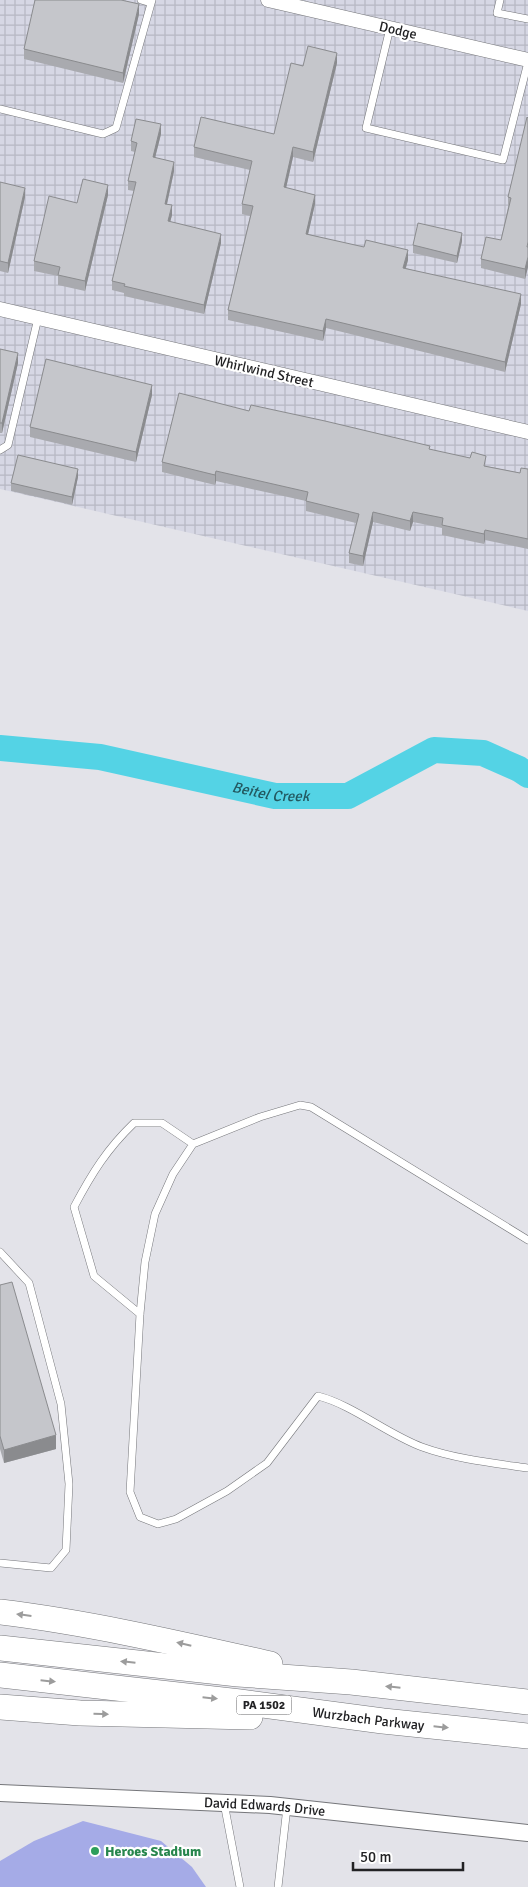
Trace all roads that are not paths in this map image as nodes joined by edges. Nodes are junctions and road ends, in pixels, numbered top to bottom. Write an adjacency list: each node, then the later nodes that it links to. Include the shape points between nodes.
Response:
1 (141, 0): 4 (lane)
2 (268, 0): 6 (street, Dodge)
3 (500, 0): 5 (lane, via 497,13)
4 (152, 2): 8 (lane, via 116,128 103,134)
5 (528, 19)
6 (390, 28): 7 (street, Dodge); 7 (lane, via 366,128 503,160)
7 (528, 61)
8 (0, 109)
9 (0, 309): 10 (street, Whirlwind Street)
10 (38, 318): 11 (street, Whirlwind Street); 12 (lane, via 8,445)
11 (528, 432)
12 (0, 450)
13 (193, 1144): 14 (lane, via 300,1104 311,1107); 16 (lane, via 173,1174 155,1214 145,1262); 16 (lane, via 162,1123 134,1123 94,1169 74,1207 94,1276)
14 (528, 1240)
15 (0, 1252): 18 (lane, via 29,1283 61,1404 69,1484 66,1550 51,1568)
16 (140, 1314): 17 (lane, via 130,1492 140,1517 158,1524 176,1519 267,1463 318,1396 330,1399 422,1447)
17 (528, 1468)
18 (0, 1563)
19 (0, 1612): 22 (highway, one-way to 19, via 168,1641)
20 (0, 1648): 22 (highway, PA 1502, one-way to 20, via 238,1674)
21 (0, 1675): 25 (highway, Wurzbach Parkway / PA 1502, one-way to 25)
22 (351, 1682): 23 (highway, PA 1502, one-way to 22)
23 (528, 1702)
24 (0, 1707): 25 (highway, one-way to 25, via 80,1713)
25 (383, 1721): 26 (highway, Wurzbach Parkway / PA 1502, one-way to 26)
26 (528, 1736)
27 (0, 1793): 28 (street, David Edwards Drive)
28 (224, 1803): 29 (street, David Edwards Drive); 31 (lane)
29 (287, 1807): 30 (street, David Edwards Drive); 32 (lane)
30 (528, 1833)
31 (240, 1887)
32 (278, 1887)

